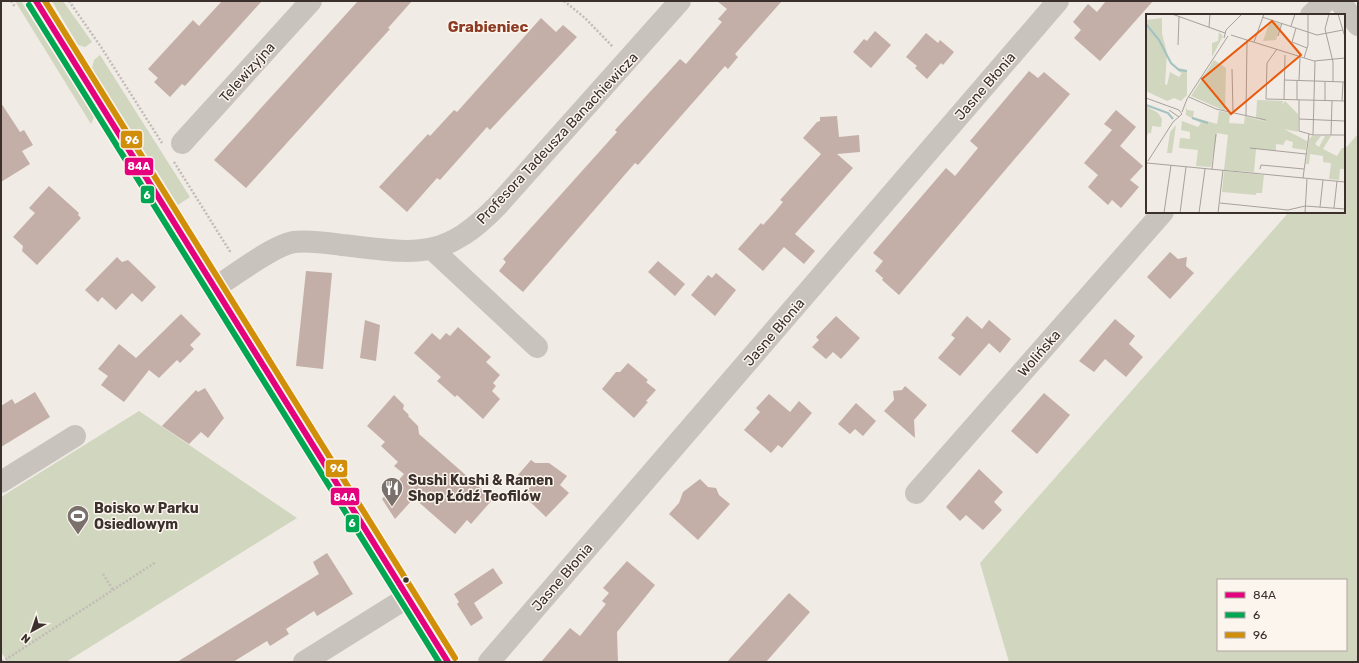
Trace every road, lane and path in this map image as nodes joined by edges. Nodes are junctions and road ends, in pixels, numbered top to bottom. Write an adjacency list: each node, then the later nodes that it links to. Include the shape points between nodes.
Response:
1 (36, 1): 16 (street)
2 (69, 1): 12 (path)
3 (311, 1): 12 (street, Telewizyjna)
4 (564, 1): 11 (path, via 585,18)
5 (680, 1): 11 (street, Profesora Tadeusza Banachiewicza)
6 (1058, 1): 28 (street, Jasne Błonia)
7 (1326, 1): 9 (street)
8 (1339, 1): 10 (street)
9 (1312, 14)
10 (1358, 25)
11 (628, 62): 14 (street, Profesora Tadeusza Banachiewicza, via 490,213 472,230)
12 (173, 150): 15 (path)
13 (1162, 213): 20 (street, Wolińska)
14 (432, 248): 15 (street, Profesora Tadeusza Banachiewicza, via 408,252 310,241 294,242 275,249); 17 (street)
15 (242, 270): 16 (street, Profesora Tadeusza Banachiewicza)
16 (215, 288): 24 (street)
17 (537, 347)
18 (75, 436): 19 (street)
19 (1, 482)
20 (916, 493)
21 (156, 562): 23 (path)
22 (102, 574): 23 (path)
23 (113, 590): 25 (path)
24 (408, 597): 26 (street); 27 (street)
25 (2, 662)
26 (304, 662)
27 (448, 662)
28 (489, 662)

